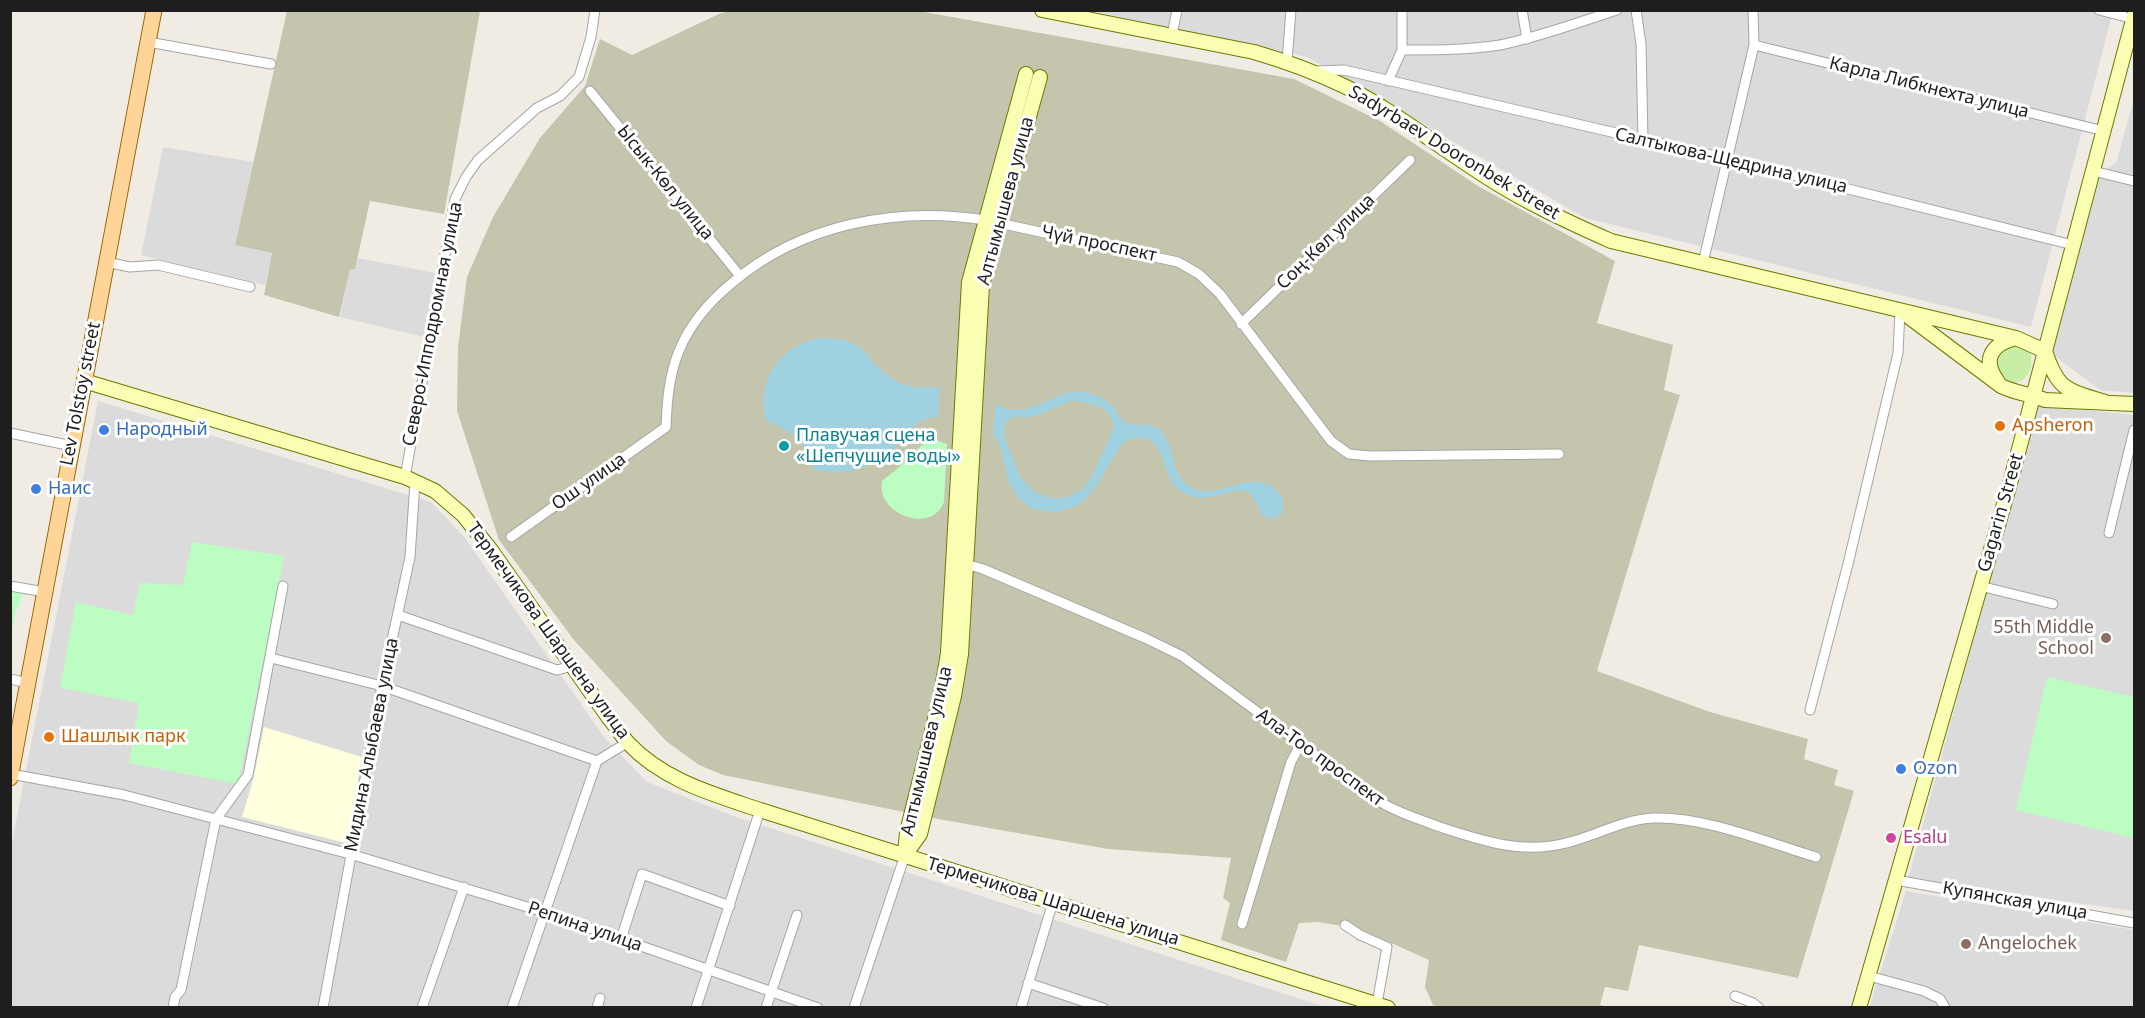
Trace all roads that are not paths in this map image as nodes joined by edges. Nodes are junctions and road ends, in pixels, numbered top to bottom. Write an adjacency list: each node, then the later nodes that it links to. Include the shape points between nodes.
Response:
1 (154, 10): 15 (main road, Lev Tolstoy street)
2 (595, 10): 51 (street, Северо-Ипподромная улица, via 579,76 560,96 537,108 478,160 455,199)
3 (1177, 10): 13 (street)
4 (1292, 10): 18 (street)
5 (1402, 10): 17 (street)
6 (1522, 10): 14 (street)
7 (1617, 10): 14 (street)
8 (1636, 10): 26 (street, via 1641,44)
9 (1753, 10): 16 (street)
10 (2099, 10): 12 (street)
11 (1049, 11): 13 (main road, Sadyrbaev Dooronbek Street)
12 (2134, 17): 25 (main road, Gagarin Street)
13 (1172, 35): 18 (main road, Sadyrbaev Dooronbek Street)
14 (1527, 39): 17 (street, via 1454,50)
15 (148, 42): 19 (street); 33 (main road, Lev Tolstoy street)
16 (1754, 45): 25 (street, Карла Либкнехта улица); 27 (street)
17 (1402, 50): 23 (street)
18 (1287, 62): 20 (main road, Sadyrbaev Dooronbek Street)
19 (271, 64)
20 (1312, 71): 23 (street, Салтыкова-Щедрина улица, via 1344,70); 34 (main road, Sadyrbaev Dooronbek Street, via 1392,114 1549,214 1611,241)
21 (1026, 74): 31 (main road, Алтымышева улица)
22 (1040, 76): 31 (main road, Алтымышева улица)
23 (1388, 81): 26 (street, Салтыкова-Щедрина улица)
24 (590, 91): 35 (street, Ысык-Көл улица)
25 (2104, 130): 29 (main road, Gagarin Street)
26 (1643, 140): 27 (street, Салтыкова-Щедрина улица)
27 (1728, 159): 32 (street, Салтыкова-Щедрина улица); 34 (street)
28 (1410, 160): 38 (street, Соң-Көл улица)
29 (2093, 171): 30 (street); 32 (main road, Gagarin Street)
30 (2134, 181)
31 (992, 221): 35 (street, Чүй проспект, via 926,214 856,223 787,247); 38 (street, Чүй проспект, via 1178,261 1211,284); 54 (main road, Алтымышева улица, via 969,282)
32 (2073, 245): 40 (main road, Gagarin Street)
33 (106, 262): 36 (street, via 130,267 158,265); 41 (main road, Lev Tolstoy street)
34 (1703, 263): 37 (main road, Sadyrbaev Dooronbek Street)
35 (740, 276): 46 (street, Чүй проспект, via 703,311 680,349 669,388)
36 (250, 287)
37 (1900, 311): 39 (main road, Sadyrbaev Dooronbek Street); 42 (main road, Sadyrbaev Dooronbek Street); 66 (street, via 1898,353)
38 (1241, 324): 50 (street, Чүй проспект, via 1331,441 1349,454)
39 (2016, 338): 40 (main road, Sadyrbaev Dooronbek Street); 42 (main road, via 2002,341 1991,356 1989,367)
40 (2045, 351): 43 (main road, Gagarin Street); 44 (main road, via 2062,386)
41 (84, 381): 49 (main road, Lev Tolstoy street); 51 (main road, Термечикова Шаршена улица)
42 (2001, 386): 43 (main road, Sadyrbaev Dooronbek Street)
43 (2034, 395): 44 (main road, Sadyrbaev Dooronbek Street, via 2045,400); 57 (main road, Gagarin Street)
44 (2105, 402): 45 (main road)
45 (2134, 404)
46 (666, 427): 53 (street, Ош улица)
47 (2134, 430): 52 (street)
48 (10, 433): 49 (street)
49 (72, 446): 58 (main road, Lev Tolstoy street)
50 (1559, 454)
51 (410, 479): 60 (street, Мидина Алыбаева улица, via 410,557); 62 (main road, Термечикова Шаршена улица, via 435,491 463,515)
52 (2109, 533)
53 (511, 537)
54 (960, 563): 68 (street, Ала-Тоо проспект, via 1166,647); 75 (main road, Алтымышева улица, via 943,684)
55 (10, 586): 58 (street)
56 (283, 586): 61 (street)
57 (1980, 586): 59 (street); 77 (main road, Gagarin Street)
58 (45, 592): 64 (main road, Lev Tolstoy street)
59 (2053, 604)
60 (398, 615): 62 (street, via 557,670); 65 (street, Мидина Алыбаева улица)
61 (271, 658): 65 (street); 73 (street, via 248,775)
62 (572, 666): 67 (main road, Термечикова Шаршена улица)
63 (10, 679): 64 (street)
64 (28, 683): 70 (main road, Lev Tolstoy street)
65 (382, 686): 69 (street); 74 (street, Мидина Алыбаева улица)
66 (1810, 710)
67 (628, 742): 69 (street); 72 (main road, Термечикова Шаршена улица, via 677,779)
68 (1300, 745): 76 (street, Ала-Тоо проспект, via 1390,808 1494,843 1531,848 1551,846 1618,824 1669,818 1703,823); 84 (street, via 1291,762)
69 (597, 761): 81 (street)
70 (12, 764): 71 (main road, Lev Tolstoy street); 73 (street, Репина улица)
71 (10, 778)
72 (760, 810): 75 (main road, Термечикова Шаршена улица); 80 (street)
73 (216, 819): 74 (street, Репина улица); 93 (street, via 182,990 175,997)
74 (350, 854): 78 (street, Репина улица); 94 (street, Мидина Алыбаева улица)
75 (904, 855): 79 (main road, Термечикова Шаршена улица); 100 (street)
76 (1816, 856)
77 (1896, 880): 83 (street, Купянская улица); 88 (main road, Gagarin Street)
78 (464, 887): 81 (street, Репина улица); 95 (street)
79 (1053, 902): 89 (street); 92 (main road, Термечикова Шаршена улица)
80 (730, 906): 86 (street, via 642,874); 87 (street)
81 (544, 912): 86 (street, Репина улица); 96 (street)
82 (797, 915): 90 (street)
83 (2134, 922)
84 (1242, 924)
85 (1345, 925): 92 (street, via 1387,947)
86 (621, 939): 87 (street, Репина улица)
87 (709, 970): 90 (street, Репина улица); 97 (street)
88 (1869, 976): 104 (main road, Gagarin Street); 105 (street, via 1924,991 1940,999)
89 (1028, 983): 101 (street); 102 (street)
90 (771, 992): 98 (street); 99 (street, Репина улица)
91 (1735, 996): 103 (street)
92 (1374, 1005)
93 (173, 1008)
94 (323, 1008)
95 (422, 1008)
96 (512, 1008)
97 (696, 1008)
98 (766, 1008)
99 (818, 1008)
100 (854, 1008)
101 (1021, 1008)
102 (1103, 1008)
103 (1759, 1008)
104 (1859, 1008)
105 (1945, 1008)

